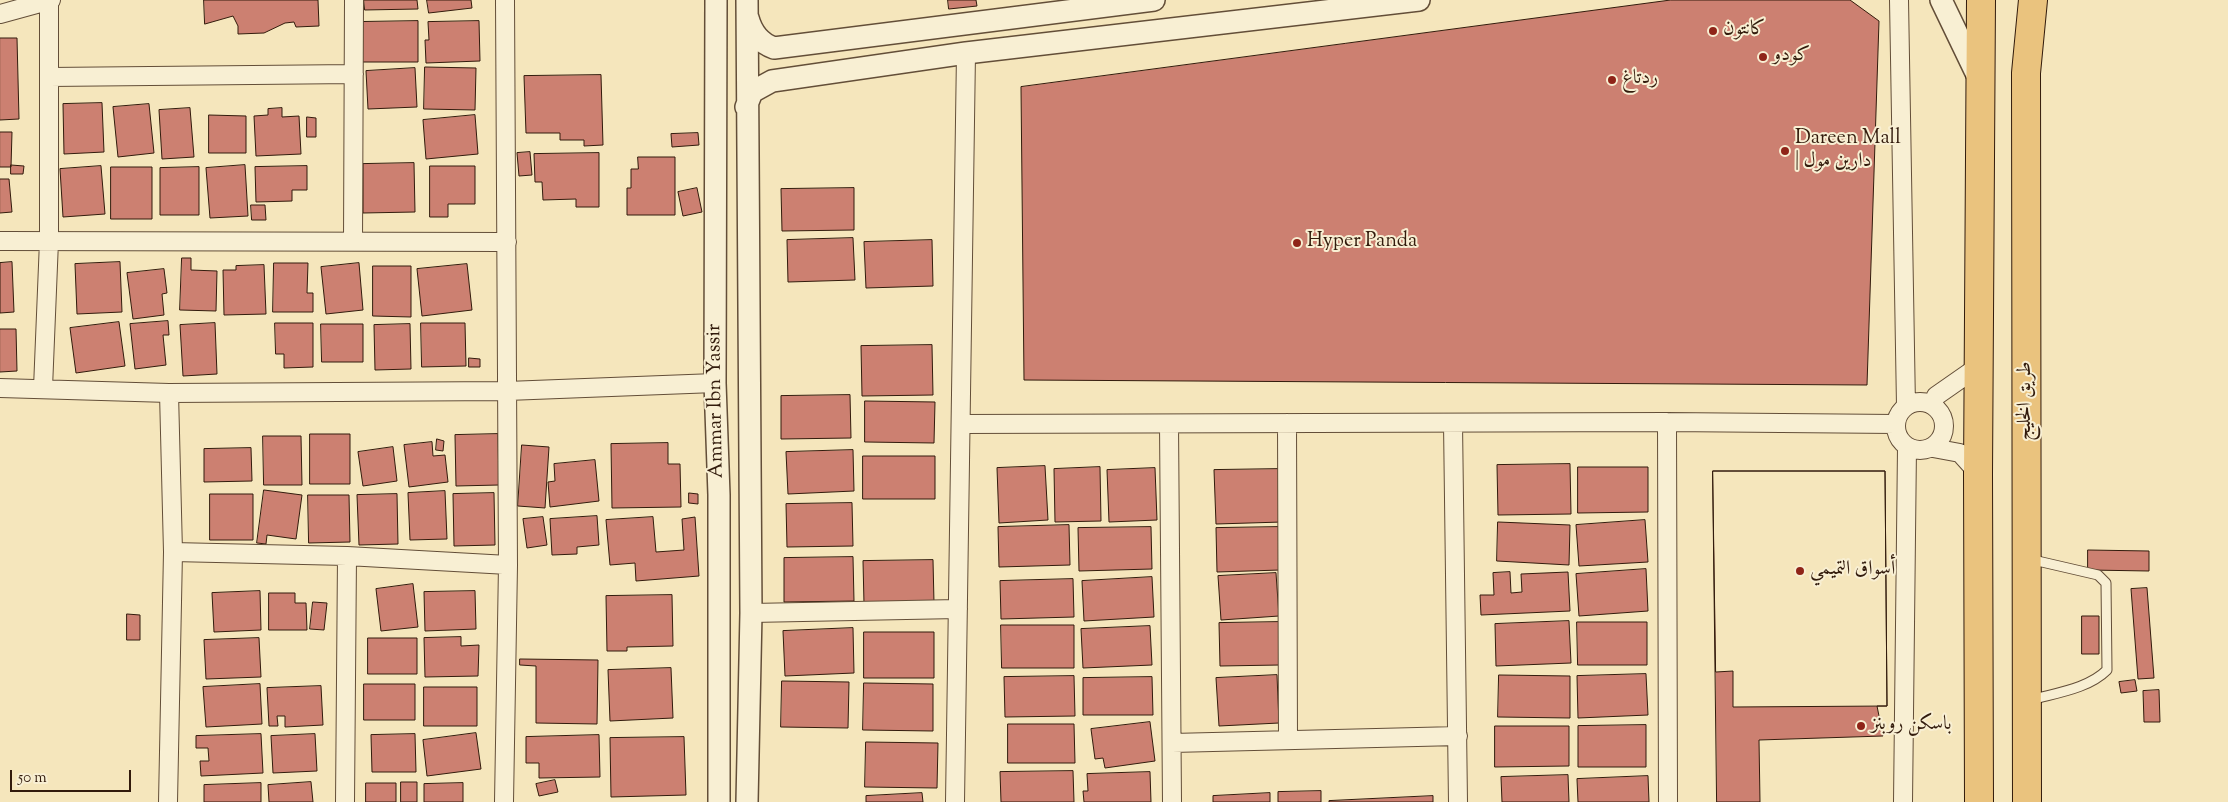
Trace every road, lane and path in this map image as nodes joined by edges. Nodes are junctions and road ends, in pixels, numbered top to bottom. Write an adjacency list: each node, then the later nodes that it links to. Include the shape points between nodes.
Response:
1 (50, 0): 13 (street); 17 (street)
2 (354, 0): 16 (street)
3 (505, 0): 23 (street)
4 (716, 0): 25 (street, Ammar Ibn Yassir)
5 (1154, 0): 12 (street, via 774,48 757,38 750,26)
6 (1419, 0): 14 (street)
7 (1899, 0): 31 (street)
8 (1941, 0): 18 (street)
9 (1981, 0): 18 (main road)
10 (2022, 0): 15 (main road)
11 (2033, 0): 15 (main road, طريق الخليج)
12 (747, 7): 19 (street, Ammar Ibn Yassir)
13 (0, 14)
14 (966, 53): 19 (street, via 772,81 752,92); 34 (street)
15 (2026, 73): 43 (main road, طريق الخليج)
16 (354, 74): 17 (street); 22 (street)
17 (49, 77): 21 (street)
18 (1979, 79): 24 (main road)
19 (746, 108): 46 (street, Ammar Ibn Yassir)
20 (0, 241): 21 (street)
21 (49, 241): 22 (street); 27 (street)
22 (353, 241): 23 (street)
23 (507, 242): 28 (street)
24 (1980, 366): 30 (street, via 1936,396); 40 (main road)
25 (716, 383): 28 (street); 54 (street, Ammar Ibn Yassir)
26 (0, 388): 27 (street)
27 (43, 388): 29 (street)
28 (507, 391): 29 (street); 44 (street)
29 (169, 393): 41 (street)
30 (1932, 405): 31 (street, via 1918,402); 39 (street, via 1944,422 1942,436)
31 (1906, 406): 37 (street, via 1897,417)
32 (1667, 422): 33 (street); 37 (street); 59 (street)
33 (1453, 423): 36 (street); 48 (street)
34 (961, 424): 35 (street); 45 (street)
35 (1169, 424): 36 (street); 50 (street)
36 (1287, 424): 49 (street)
37 (1896, 424): 38 (street, via 1898,437)
38 (1907, 447): 39 (street, via 1920,451); 60 (street)
39 (1933, 448): 40 (street, via 1960,453)
40 (1978, 473): 61 (main road)
41 (173, 552): 42 (street); 51 (street)
42 (346, 556): 44 (street); 52 (street)
43 (2028, 558): 47 (main road, طريق الخليج); 47 (lane, via 2098,575 2106,583 2107,670 2090,682)
44 (508, 565): 53 (street)
45 (958, 609): 46 (street); 56 (street)
46 (750, 613): 55 (street, Ammar Ibn Yassir)
47 (2028, 701): 62 (main road, طريق الخليج)
48 (1458, 736): 49 (street); 58 (street)
49 (1288, 740): 50 (street)
50 (1172, 743): 57 (street)
51 (168, 802)
52 (345, 802)
53 (504, 802)
54 (719, 802)
55 (747, 802)
56 (955, 802)
57 (1172, 802)
58 (1458, 802)
59 (1668, 802)
60 (1903, 802)
61 (1979, 802)
62 (2027, 802)

